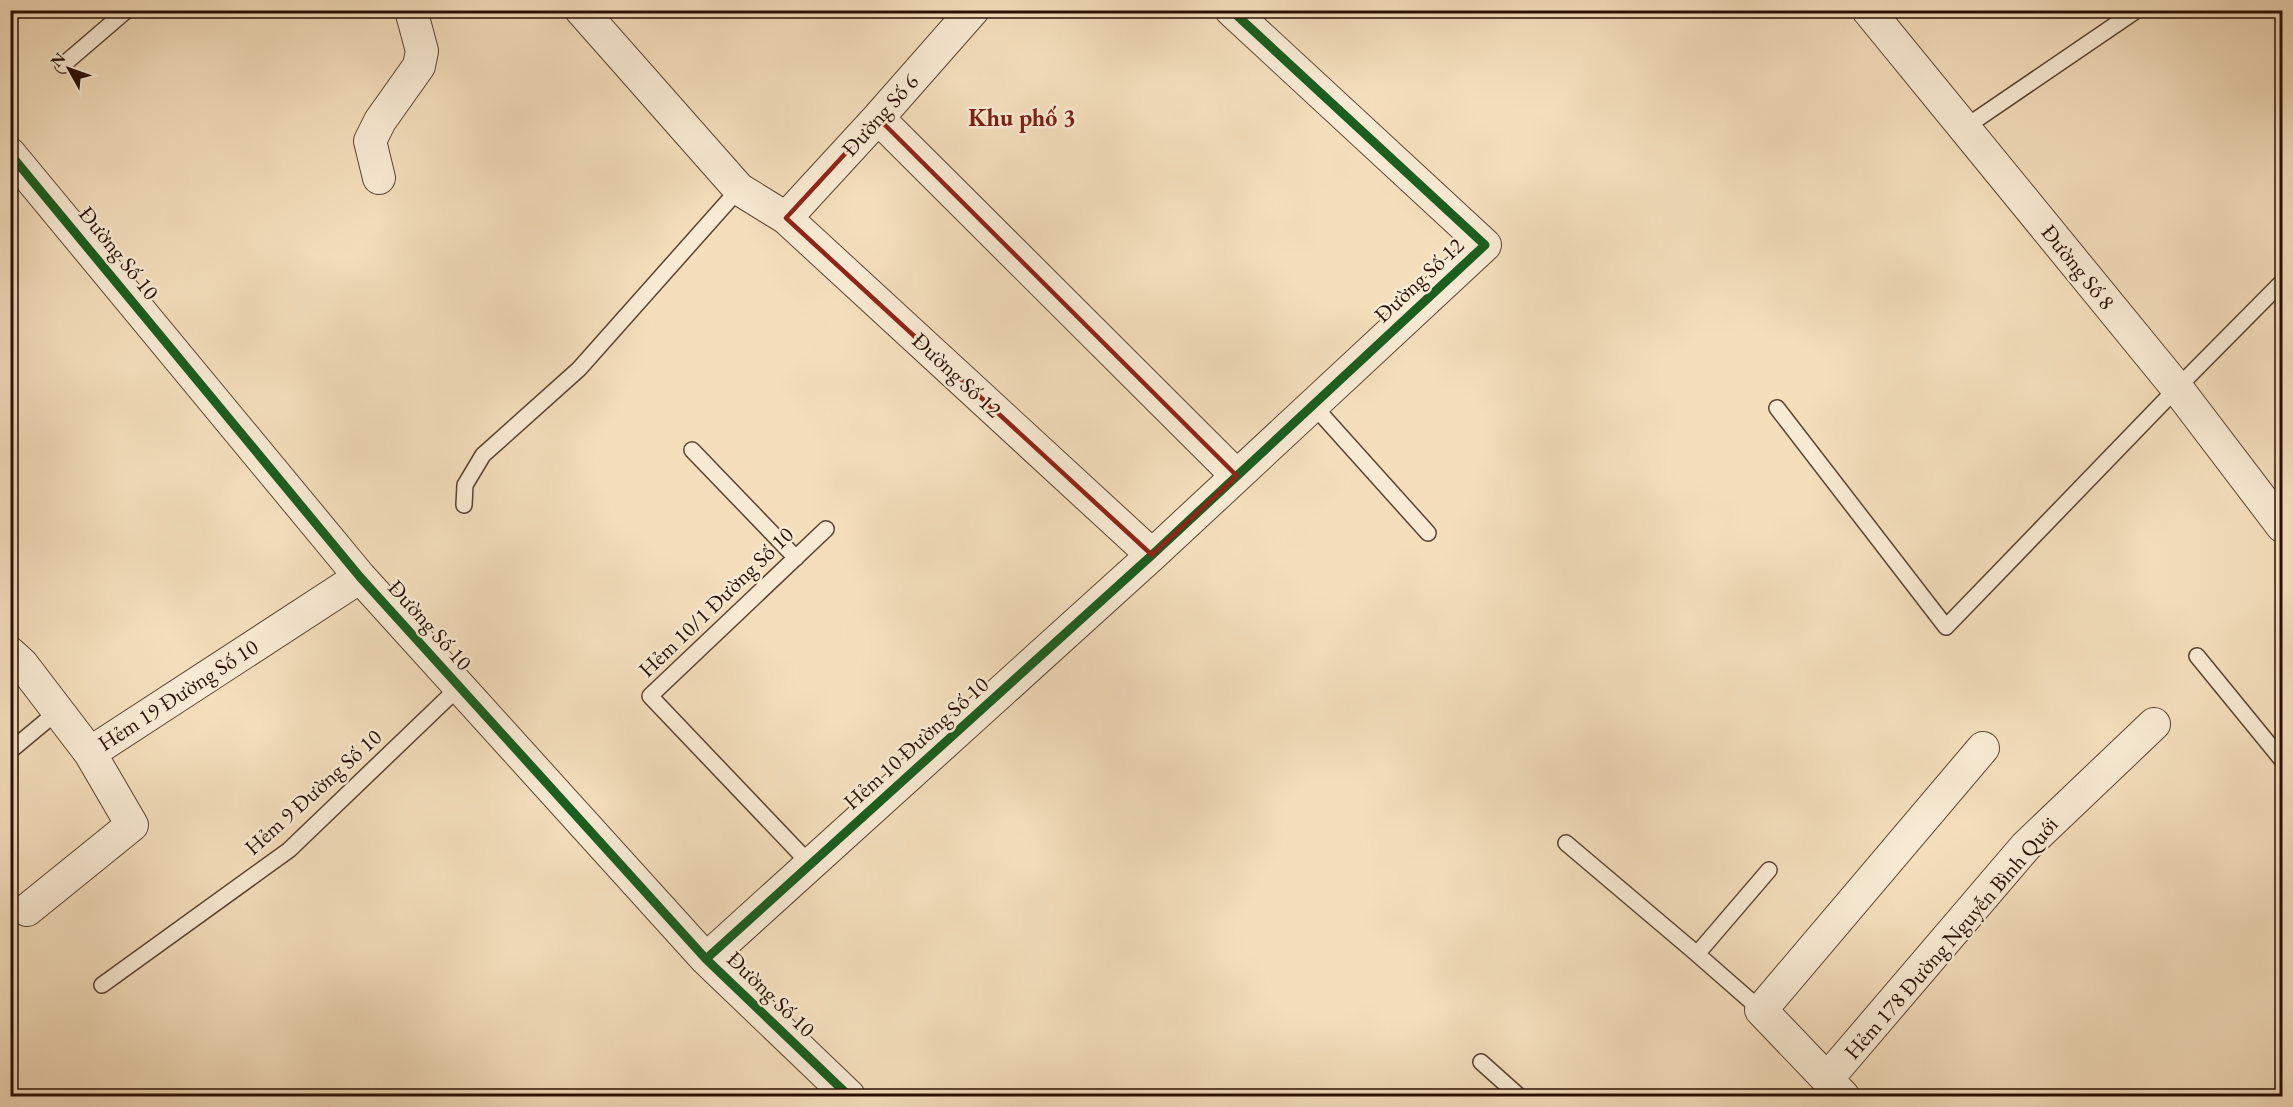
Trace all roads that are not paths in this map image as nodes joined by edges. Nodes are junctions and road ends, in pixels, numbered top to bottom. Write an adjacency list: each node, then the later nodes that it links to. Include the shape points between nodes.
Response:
1 (128, 10): 8 (lane)
2 (411, 10): 12 (street, via 422,51 419,66 370,141)
3 (581, 10): 13 (street, Đường Số 12)
4 (973, 10): 9 (street, Đường Số 6)
5 (1231, 10): 17 (street, Đường Số 12, via 1485,245)
6 (1868, 10): 10 (street, Đường Số 8)
7 (2137, 10): 10 (lane)
8 (63, 65)
9 (879, 118): 14 (street, Đường Số 6); 20 (street)
10 (1964, 128): 16 (street, Đường Số 8)
11 (10, 154): 27 (street, Đường Số 10)
12 (379, 178)
13 (739, 189): 14 (street, Đường Số 12); 21 (lane, via 579,369 483,454 465,485)
14 (786, 218): 25 (street, Đường Số 12)
15 (2283, 282): 16 (lane)
16 (2177, 388): 18 (lane, via 1946,627); 22 (street, Đường Số 8)
17 (1313, 405): 20 (street, Đường Số 12); 24 (lane)
18 (1777, 408)
19 (692, 450): 26 (lane)
20 (1237, 476): 25 (street, Đường Số 12)
21 (465, 505)
22 (2283, 526)
23 (826, 529): 26 (lane, Hẻm 10/1 Đường Số 10)
24 (1428, 533)
25 (1152, 555): 38 (street, Hẻm 10 Đường Số 10)
26 (795, 558): 38 (lane, Hẻm 10/1 Đường Số 10, via 650,696)
27 (360, 577): 30 (street, Đường Số 10); 35 (street, Hẻm 19 Đường Số 10)
28 (10, 653): 31 (street)
29 (2197, 656): 36 (lane)
30 (459, 687): 42 (street, Đường Số 10); 43 (lane, Hẻm 9 Đường Số 10, via 289,850)
31 (58, 711): 34 (lane); 35 (street)
32 (2154, 724): 46 (street, Hẻm 178 Đường Nguyễn Bình Quới, via 2026,846)
33 (1983, 748): 44 (street)
34 (10, 751)
35 (90, 753): 40 (street, Hẻm 19 Đường Số 10, via 132,825)
36 (2283, 760)
37 (1566, 843): 41 (lane)
38 (811, 865): 42 (street, Hẻm 10 Đường Số 10)
39 (1769, 870): 41 (lane)
40 (27, 910)
41 (1697, 954): 44 (lane)
42 (706, 959): 47 (street, Đường Số 10)
43 (102, 985)
44 (1761, 1010): 46 (street, Hẻm 178 Đường Nguyễn Bình Quới)
45 (1481, 1062): 48 (lane)
46 (1835, 1088)
47 (849, 1096)
48 (1519, 1096)

